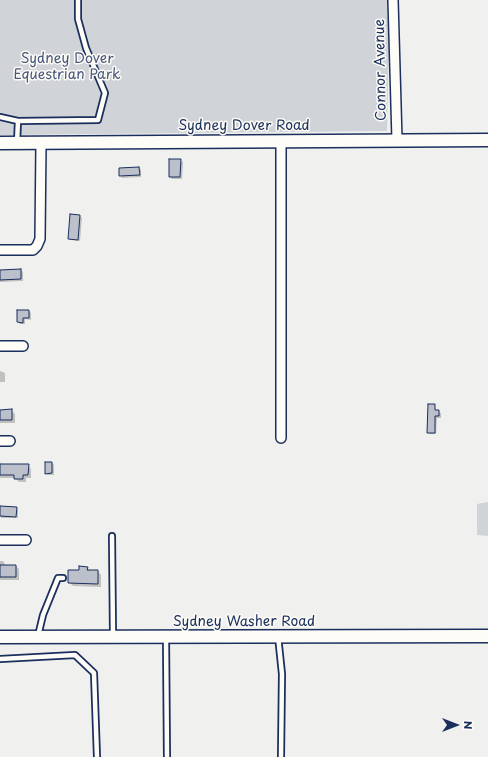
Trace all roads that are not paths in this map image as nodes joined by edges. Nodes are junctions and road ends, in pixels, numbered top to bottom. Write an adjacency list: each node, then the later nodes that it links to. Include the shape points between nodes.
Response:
1 (78, 0): 4 (lane, via 78,19 86,48 105,93 98,120)
2 (393, 0): 5 (street, Connor Avenue)
3 (0, 117): 4 (lane)
4 (18, 121): 10 (lane)
5 (397, 140): 6 (street, Sydney Dover Road); 7 (street, Sydney Dover Road)
6 (488, 140)
7 (281, 141): 8 (street, Sydney Dover Road); 14 (street)
8 (41, 142): 10 (street, Sydney Dover Road); 11 (street, via 40,239 33,250)
9 (0, 143): 10 (street, Sydney Dover Road)
10 (17, 143)
11 (0, 250)
12 (0, 346): 13 (street)
13 (23, 346)
14 (281, 438)
15 (0, 441): 16 (street)
16 (10, 441)
17 (112, 536): 25 (lane)
18 (0, 540): 19 (street)
19 (26, 540)
20 (63, 578): 24 (lane, via 58,578 43,615)
21 (278, 636): 22 (street, Sydney Washer Road); 26 (street, Sydney Washer Road); 30 (lane, via 282,674)
22 (488, 636)
23 (0, 637): 24 (street, Sydney Washer Road)
24 (38, 637): 25 (street, Sydney Washer Road)
25 (113, 637): 26 (street, Sydney Washer Road)
26 (166, 637): 29 (lane)
27 (0, 659): 28 (lane, via 75,655 94,673)
28 (97, 757)
29 (167, 757)
30 (281, 757)

